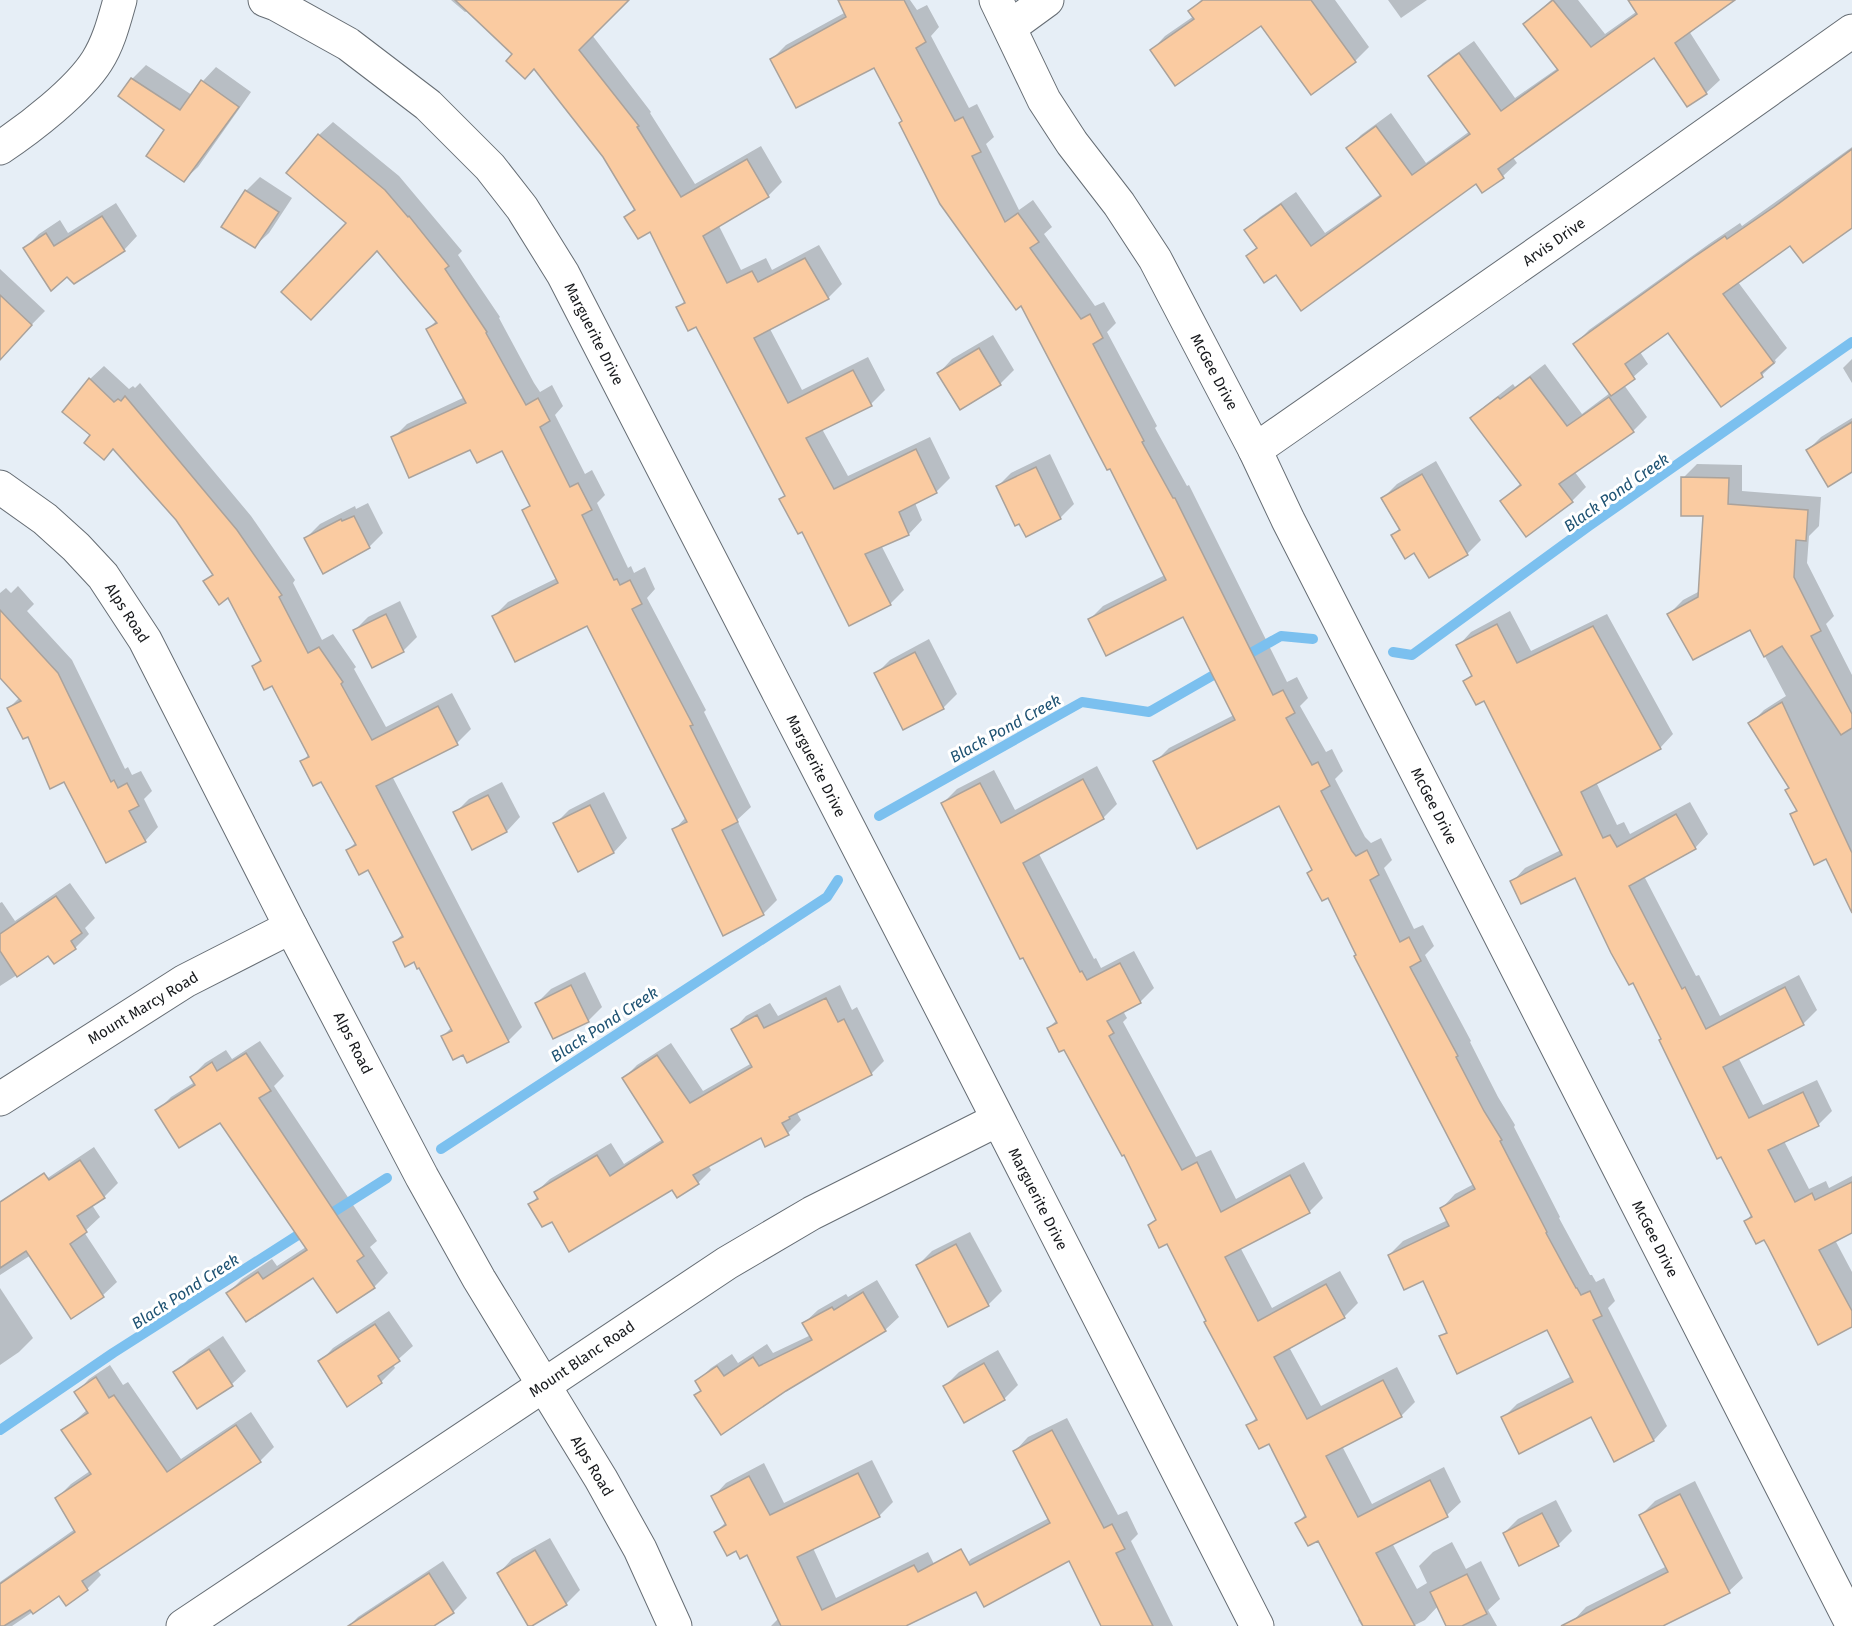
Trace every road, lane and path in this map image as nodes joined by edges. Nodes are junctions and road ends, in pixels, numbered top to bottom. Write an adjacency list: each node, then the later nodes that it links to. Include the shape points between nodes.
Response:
1 (120, 0): 6 (street, via 109,39 96,63 63,99)
2 (265, 0): 11 (street, Marguerite Drive, via 348,44 428,105 490,167 522,208 568,285)
3 (1047, 0): 4 (street)
4 (1003, 13): 7 (street, McGee Drive, via 1044,100 1155,259)
5 (1852, 31): 7 (street, Arvis Drive)
6 (0, 148)
7 (1255, 450): 13 (street, McGee Drive)
8 (0, 487): 9 (street, Alps Road, via 45,519 76,548 120,600 150,650)
9 (291, 927): 10 (street, Mount Marcy Road, via 184,981); 12 (street, Alps Road, via 422,1178)
10 (0, 1099)
11 (997, 1120): 12 (street, Mount Blanc Road, via 871,1182 755,1246); 16 (street, Marguerite Drive)
12 (542, 1385): 14 (street, Mount Blanc Road); 15 (street, Alps Road, via 640,1548)
13 (1852, 1624)
14 (183, 1626)
15 (675, 1626)
16 (1257, 1626)

